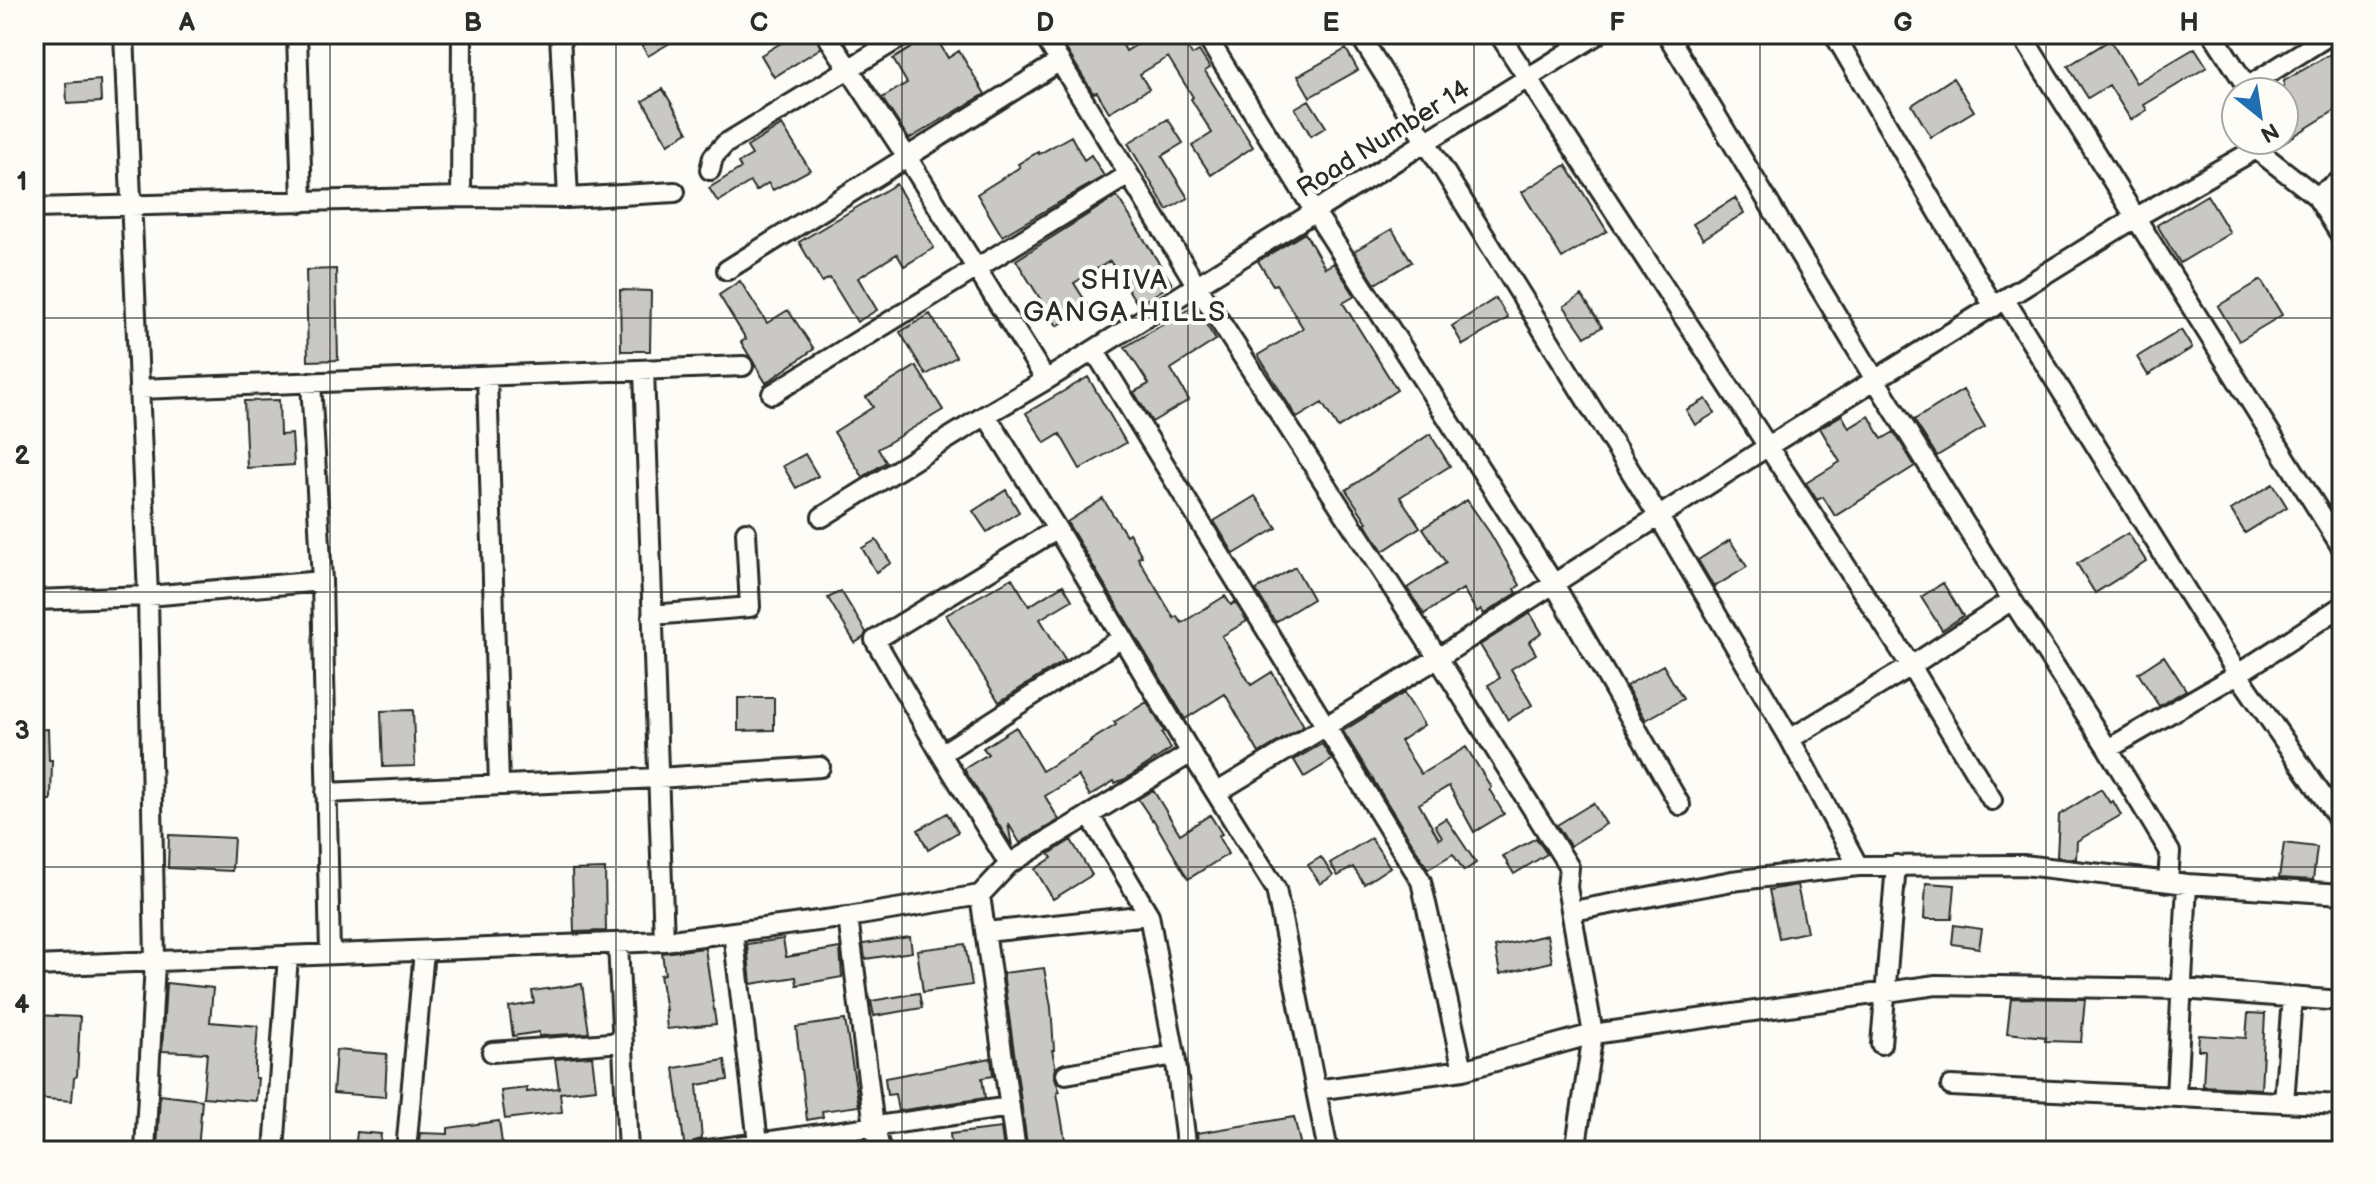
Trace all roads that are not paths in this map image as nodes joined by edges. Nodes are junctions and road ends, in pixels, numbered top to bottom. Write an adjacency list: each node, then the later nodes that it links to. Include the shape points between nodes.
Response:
1 (124, 34): 34 (street)
2 (297, 34): 33 (street)
3 (462, 34): 31 (street)
4 (560, 34): 32 (street)
5 (826, 34): 18 (street)
6 (906, 34): 18 (street)
7 (1043, 34): 17 (street)
8 (1205, 34): 36 (street)
9 (1359, 34): 22 (street)
10 (1499, 34): 21 (street)
11 (1598, 34): 21 (street, Road Number 14)
12 (1667, 34): 48 (street)
13 (1834, 34): 42 (street)
14 (2021, 34): 37 (street)
15 (2213, 34): 19 (street)
16 (2331, 34): 20 (street)
17 (1060, 61): 25 (street); 27 (street)
18 (849, 69): 25 (street); 26 (street, via 725,144)
19 (2239, 76)
20 (2267, 76)
21 (1526, 79): 22 (street, Road Number 14); 53 (street)
22 (1426, 142): 36 (street, Road Number 14); 55 (street)
23 (2237, 156): 37 (street)
24 (2268, 156): 30 (street)
25 (907, 157): 39 (street); 40 (street)
26 (710, 170)
27 (1128, 175): 39 (street); 41 (street)
28 (2342, 180): 30 (street)
29 (675, 192): 32 (street)
30 (2316, 196): 38 (street)
31 (461, 197): 32 (street); 33 (street)
32 (568, 198)
33 (302, 202): 34 (street)
34 (132, 204): 35 (street); 50 (street)
35 (34, 208)
36 (1315, 212): 41 (street, Road Number 14); 60 (street)
37 (2135, 218): 42 (street); 58 (street)
38 (2342, 237)
39 (976, 269): 47 (street); 51 (street)
40 (727, 270)
41 (1197, 286): 43 (street, Road Number 14); 67 (street)
42 (2000, 304): 48 (street); 69 (street)
43 (1094, 350): 47 (street, Road Number 14); 70 (street)
44 (743, 366): 45 (street)
45 (644, 370): 46 (street); 65 (street)
46 (487, 376): 49 (street); 77 (street)
47 (1046, 380): 52 (street, Road Number 14)
48 (1876, 381): 53 (street); 63 (street)
49 (311, 382): 50 (street); 59 (street)
50 (139, 389): 61 (street)
51 (772, 394)
52 (986, 415): 54 (street, Road Number 14); 56 (street)
53 (1767, 447): 55 (street); 68 (street)
54 (822, 517)
55 (1659, 517): 60 (street); 71 (street)
56 (1057, 529): 66 (street); 74 (street, via 875,640)
57 (746, 532): 65 (street, via 750,607)
58 (2342, 548)
59 (322, 581): 61 (street); 78 (street)
60 (1554, 584): 67 (street); 81 (street)
61 (148, 596): 62 (street); 100 (street)
62 (34, 600)
63 (2012, 600): 68 (street); 72 (street)
64 (2342, 606): 69 (street)
65 (652, 615): 76 (street)
66 (1122, 638): 73 (street); 74 (street)
67 (1438, 658): 70 (street); 90 (street, via 1569,867)
68 (1911, 666): 71 (street); 80 (street)
69 (2238, 674): 72 (street); 83 (street, via 2337,817)
70 (1325, 728): 79 (street); 111 (street, via 1421,881)
71 (1790, 739): 86 (street)
72 (2108, 749): 87 (street, via 2170,852)
73 (1191, 753): 79 (street); 82 (street)
74 (941, 754): 84 (street)
75 (820, 767): 76 (street)
76 (658, 778): 77 (street); 95 (street)
77 (499, 785): 78 (street)
78 (326, 793): 98 (street)
79 (1216, 793): 114 (street, via 1276,889)
80 (1992, 800)
81 (1680, 805)
82 (1090, 816): 84 (street); 91 (street)
83 (2342, 832)
84 (1009, 864): 89 (street)
85 (1896, 865): 86 (street); 87 (street, via 2023,865); 103 (street)
86 (1858, 866): 90 (street, via 1732,881)
87 (2178, 883): 88 (street); 102 (street)
88 (2342, 892)
89 (980, 895): 92 (street); 94 (street)
90 (1573, 911): 106 (street)
91 (1149, 915): 94 (street); 110 (street)
92 (848, 917): 93 (street); 119 (street)
93 (733, 932): 95 (street); 120 (street)
94 (986, 932): 118 (street)
95 (664, 941): 96 (street)
96 (618, 943): 97 (street); 107 (street)
97 (424, 951): 98 (street); 123 (street)
98 (330, 954): 99 (street)
99 (288, 956): 100 (street); 122 (street)
100 (155, 962): 101 (street); 121 (street)
101 (34, 966)
102 (2182, 989): 103 (street, via 1936,985); 104 (street); 115 (street)
103 (1885, 992): 106 (street); 108 (street)
104 (2292, 998): 105 (street); 116 (street)
105 (2342, 1001)
106 (1593, 1034): 111 (street); 130 (street)
107 (623, 1042): 109 (street); 124 (street)
108 (1881, 1044)
109 (492, 1052)
110 (1175, 1055): 112 (street); 128 (street)
111 (1463, 1070): 114 (street)
112 (1066, 1074)
113 (1951, 1086): 115 (street)
114 (1316, 1090): 129 (street)
115 (2176, 1097): 116 (street)
116 (2284, 1102): 117 (street)
117 (2342, 1105)
118 (1010, 1107): 119 (street); 127 (street)
119 (874, 1127): 120 (street); 126 (street)
120 (758, 1147): 125 (street)
121 (145, 1151)
122 (274, 1151)
123 (406, 1151)
124 (628, 1151)
125 (701, 1151)
126 (881, 1151)
127 (1016, 1151)
128 (1187, 1151)
129 (1328, 1151)
130 (1575, 1151)

